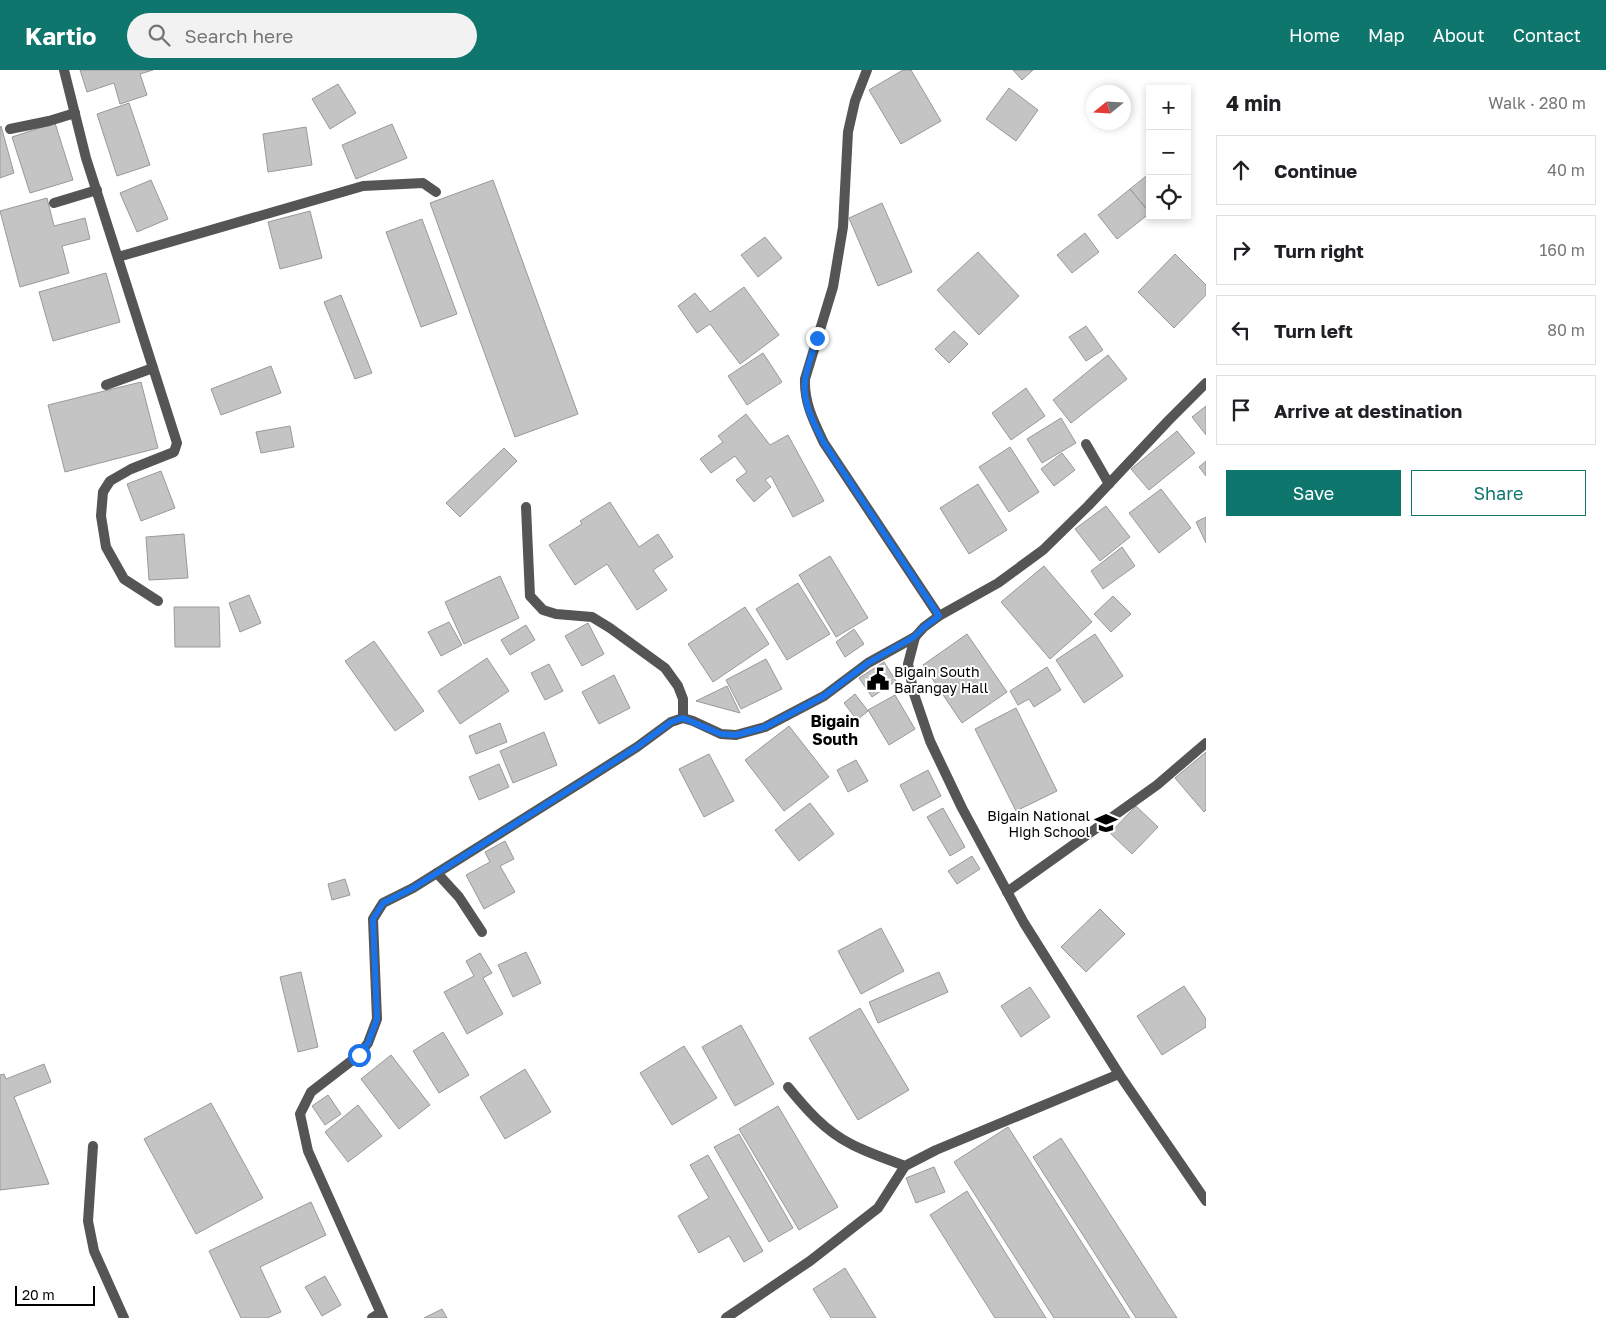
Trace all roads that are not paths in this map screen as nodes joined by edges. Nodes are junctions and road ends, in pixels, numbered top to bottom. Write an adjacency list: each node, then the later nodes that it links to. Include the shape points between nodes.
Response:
1 (64, 70): 3 (street)
2 (866, 70): 16 (street, via 848,132 843,227 833,287 805,379 804,394 824,443)
3 (75, 114): 4 (street); 5 (street)
4 (10, 129)
5 (97, 190): 7 (street); 8 (street)
6 (436, 192): 8 (street, via 423,183 363,186)
7 (54, 203)
8 (118, 257): 9 (street)
9 (153, 368): 11 (street); 15 (street, via 177,443 174,452 110,481 103,492 101,516 106,548 124,578)
10 (1206, 383): 13 (street)
11 (106, 385)
12 (1086, 444): 13 (street)
13 (1109, 484): 16 (street, via 1043,550 998,583)
14 (526, 507): 18 (street, via 530,596 543,610 592,617 664,668 678,686 683,699)
15 (158, 601)
16 (939, 616): 17 (street)
17 (914, 637): 18 (street, via 868,663 824,696 765,727 736,735 721,734); 21 (street, via 908,664 914,694 930,740)
18 (683, 718): 20 (street, via 671,722 608,766)
19 (1206, 743): 21 (street, via 1157,785)
20 (437, 873): 22 (street, via 459,897); 28 (street, via 383,903 373,919 377,1019 368,1043 359,1055 311,1092 300,1114 308,1151)
21 (1007, 892): 23 (street)
22 (482, 932)
23 (1119, 1074): 26 (street); 27 (street)
24 (788, 1087): 26 (street, via 823,1126 851,1144)
25 (93, 1146): 29 (street, via 88,1221 94,1251)
26 (905, 1166): 30 (street, via 878,1208 810,1261)
27 (1206, 1201)
28 (379, 1316)
29 (124, 1318)
30 (726, 1318)

